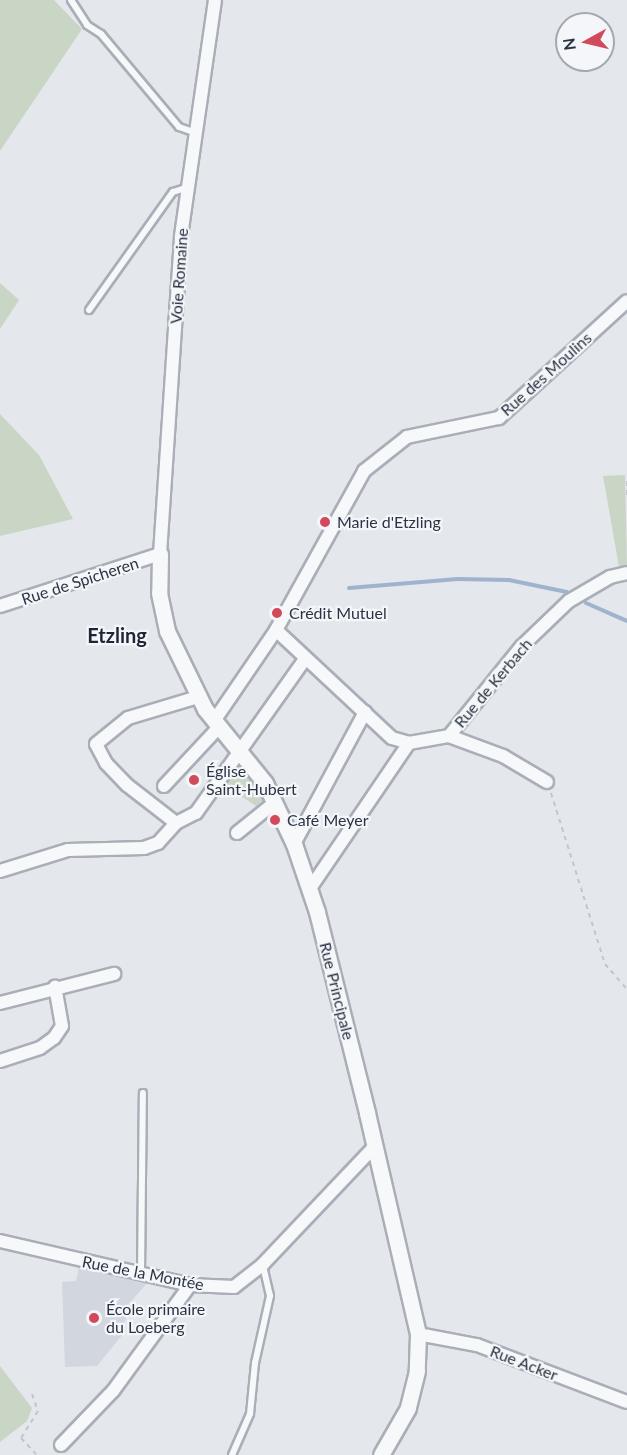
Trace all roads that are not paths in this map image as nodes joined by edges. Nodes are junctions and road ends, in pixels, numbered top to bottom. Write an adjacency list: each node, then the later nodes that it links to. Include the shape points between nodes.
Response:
1 (71, 0): 3 (lane, via 87,25 101,34 179,127)
2 (215, 0): 3 (street, Voie Romaine)
3 (196, 133): 4 (street, Voie Romaine)
4 (188, 188): 6 (lane, via 173,192); 7 (street, Voie Romaine, via 181,236)
5 (627, 301): 10 (street, Rue des Moulins, via 499,417 407,437 364,471)
6 (89, 310)
7 (160, 554): 9 (street, Rue de Spicheren); 12 (street, Rue Principale, via 159,593 167,632)
8 (627, 573): 15 (street, Rue de Kerbach, via 610,577 569,602 522,646)
9 (0, 606)
10 (276, 630): 11 (street); 14 (street, Rue des Moulins)
11 (305, 659): 13 (street); 17 (street)
12 (198, 697): 14 (street, Rue Principale); 21 (street, via 128,718 96,744 106,763 127,785)
13 (365, 712): 16 (street, via 392,738); 23 (street)
14 (216, 725): 17 (street, Rue Principale); 19 (street, Rue des Moulins)
15 (449, 735): 16 (street, Rue de Kerbach); 18 (street, via 503,756)
16 (409, 743): 25 (street)
17 (241, 754): 20 (street, Rue Principale, via 265,783); 21 (street, via 196,813)
18 (548, 782)
19 (164, 786)
20 (274, 803): 22 (street); 23 (street, Rue Principale)
21 (176, 823): 24 (street, via 158,843 144,848 69,850)
22 (237, 833)
23 (294, 844): 25 (street, Rue Principale)
24 (0, 871)
25 (309, 890): 31 (street, Rue Principale)
26 (114, 974): 27 (street)
27 (55, 987): 28 (street); 29 (street, via 62,1026 54,1038 40,1048)
28 (0, 1003)
29 (0, 1061)
30 (143, 1093): 34 (lane)
31 (374, 1147): 33 (street, Rue de la Montée); 36 (street, Rue Principale)
32 (0, 1241): 34 (street, Rue de la Montée)
33 (262, 1264): 35 (street, Rue de la Montée, via 234,1287); 39 (lane, via 270,1296 255,1363 250,1414)
34 (141, 1275): 35 (street, Rue de la Montée)
35 (190, 1285): 38 (street, via 113,1391)
36 (418, 1334): 37 (street, Rue Acker, via 477,1345); 40 (street, Rue Principale, via 417,1371 408,1408)
37 (627, 1402)
38 (61, 1445)
39 (232, 1455)
40 (381, 1455)

